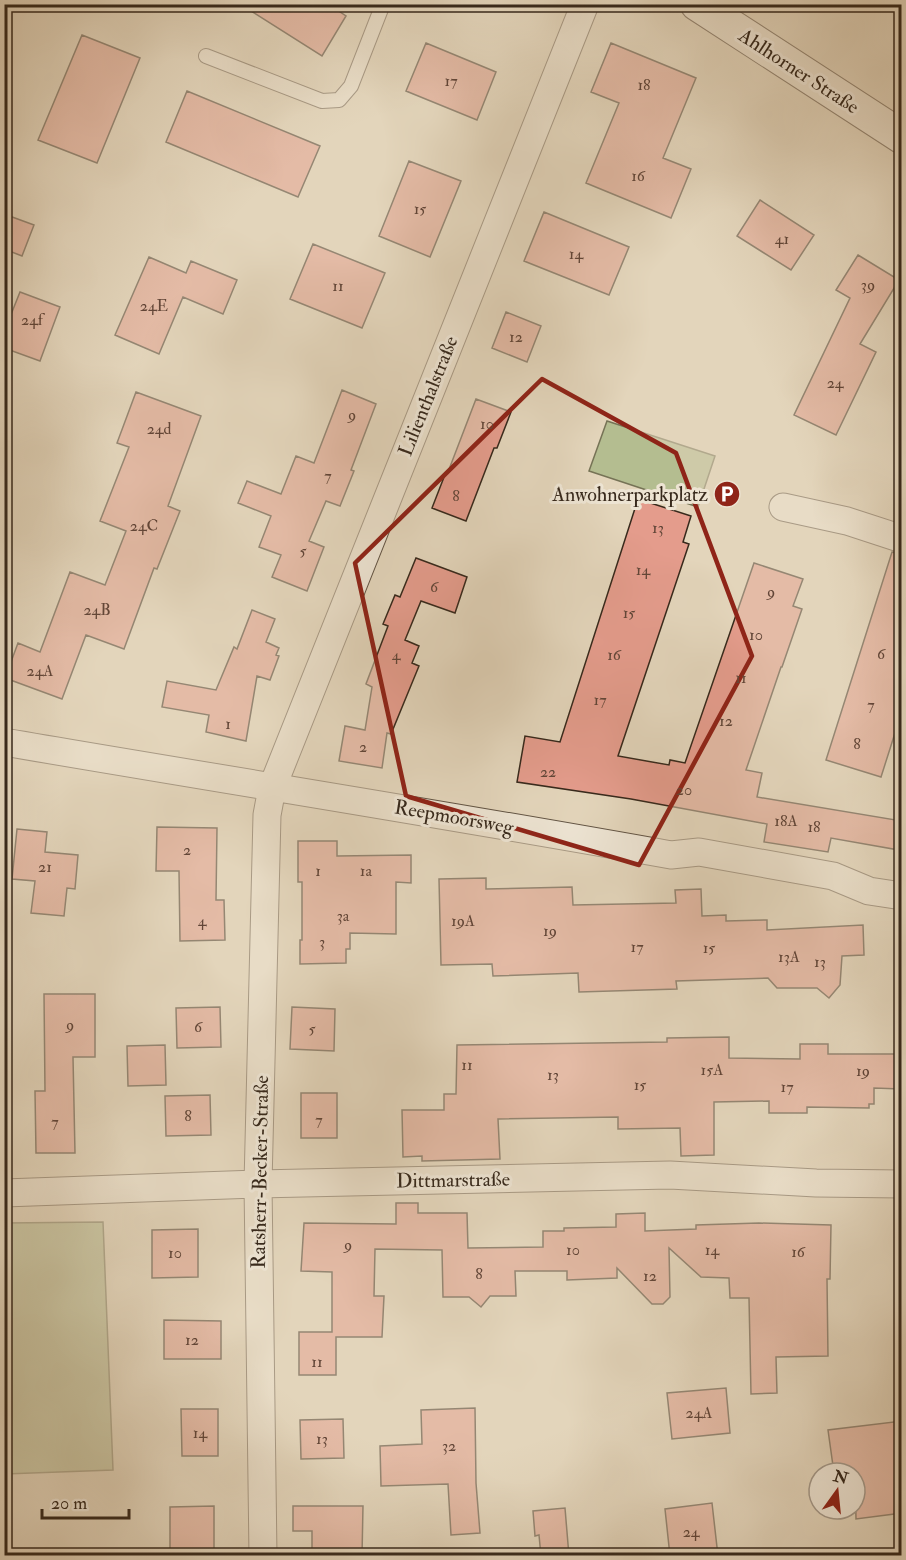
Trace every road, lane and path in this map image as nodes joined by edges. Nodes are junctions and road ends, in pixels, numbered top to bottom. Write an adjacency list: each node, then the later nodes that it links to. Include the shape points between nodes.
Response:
1 (384, 4): 4 (lane, via 351,86 339,99 322,101)
2 (585, 4): 9 (street, Lilienthalstraße)
3 (698, 4): 5 (street, Ahlhorner Straße)
4 (206, 56)
5 (902, 137)
6 (783, 507): 7 (street, via 847,521)
7 (902, 539)
8 (4, 742): 9 (street, Reepmoorsweg)
9 (272, 788): 10 (street, Reepmoorsweg, via 671,855 699,852 833,876 869,891); 11 (street, Ratsherr-Becker-Straße, via 267,816)
10 (902, 896)
11 (258, 1184): 12 (street, Dittmarstraße, via 670,1175); 13 (street, Dittmarstraße); 14 (street, Ratsherr-Becker-Straße)
12 (902, 1184)
13 (4, 1193)
14 (263, 1556)

